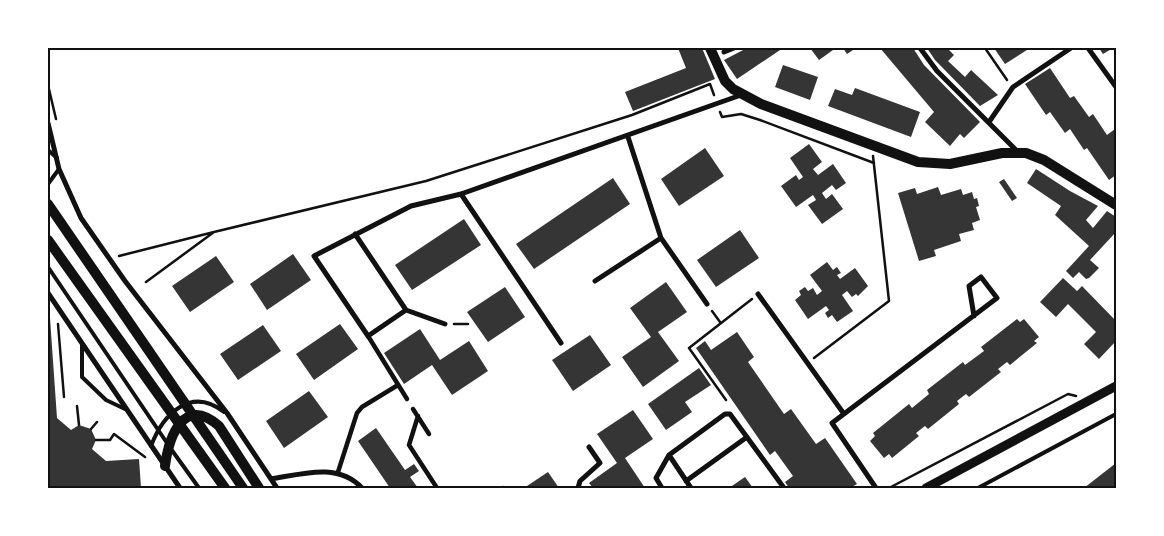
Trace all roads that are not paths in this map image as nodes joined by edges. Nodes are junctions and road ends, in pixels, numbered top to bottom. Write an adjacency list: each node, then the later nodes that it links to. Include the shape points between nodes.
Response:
1 (710, 48): 8 (main road, via 725,81)
2 (734, 48): 6 (street)
3 (920, 48): 9 (street, via 937,71)
4 (1071, 48): 9 (street, via 1013,87)
5 (1088, 48): 7 (street)
6 (724, 52)
7 (1116, 87)
8 (741, 95): 11 (street); 13 (main road, via 918,162 936,165)
9 (989, 122): 13 (street)
10 (48, 123): 14 (street)
11 (628, 137): 17 (street); 21 (street)
12 (48, 150): 14 (lane)
13 (1017, 152): 19 (main road, via 1044,160)
14 (57, 158): 15 (street)
15 (59, 169): 16 (lane); 39 (street, via 96,242)
16 (49, 183)
17 (461, 194): 20 (street, via 411,206); 32 (street)
18 (48, 204): 57 (main road)
19 (1116, 205)
20 (355, 234): 28 (street); 31 (street, via 314,256)
21 (661, 238): 24 (street); 27 (street)
22 (48, 240): 56 (main road)
23 (48, 267): 43 (lane)
24 (595, 281)
25 (48, 293): 33 (street)
26 (758, 294): 40 (street)
27 (706, 304)
28 (406, 310): 30 (street); 31 (street)
29 (974, 316): 29 (street, via 997,298 981,278 969,286); 40 (street)
30 (445, 324)
31 (368, 336): 34 (street)
32 (561, 343)
33 (82, 345): 38 (street); 38 (lane, via 82,377 106,400)
34 (398, 385): 36 (street); 51 (street, via 362,407 357,414)
35 (1116, 386): 67 (street)
36 (407, 399)
37 (413, 408): 42 (street)
38 (125, 409): 47 (street)
39 (226, 413): 43 (lane, via 214,404 188,404 176,408); 52 (street)
40 (844, 414): 66 (street, via 832,423)
41 (1116, 414): 68 (lane)
42 (418, 416): 44 (street); 61 (street, via 409,446)
43 (157, 429): 46 (lane); 47 (lane)
44 (429, 434)
45 (747, 437): 49 (street, via 730,414 725,414); 53 (street); 65 (street)
46 (169, 440): 50 (main road); 55 (lane); 58 (main road, via 177,426 191,416 210,418 219,426)
47 (151, 446): 50 (street)
48 (589, 447): 62 (street, via 600,463 580,481)
49 (669, 455): 53 (street); 63 (street, via 656,478)
50 (165, 466): 54 (street)
51 (338, 472): 52 (street); 60 (street)
52 (270, 479): 59 (street)
53 (686, 481): 64 (street)
54 (180, 488)
55 (199, 488)
56 (225, 488)
57 (244, 488)
58 (259, 488)
59 (277, 488)
60 (362, 488)
61 (437, 488)
62 (578, 488)
63 (662, 488)
64 (691, 488)
65 (784, 488)
66 (876, 488)
67 (926, 488)
68 (978, 488)

